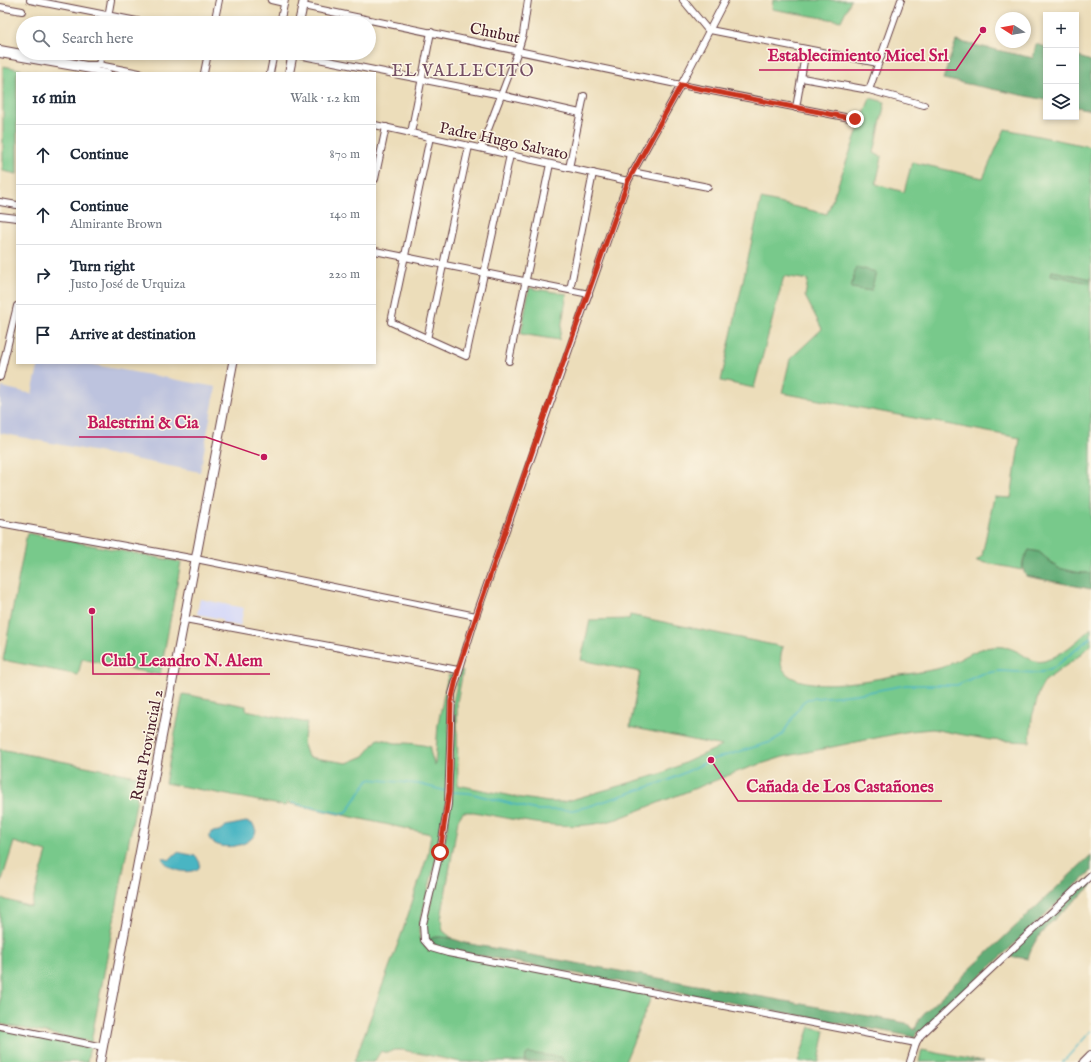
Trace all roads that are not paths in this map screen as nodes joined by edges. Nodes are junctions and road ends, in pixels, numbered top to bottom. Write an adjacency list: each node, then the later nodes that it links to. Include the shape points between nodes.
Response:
1 (30, 0): 13 (street)
2 (111, 0): 13 (street)
3 (219, 0): 15 (street)
4 (271, 0): 9 (street)
5 (528, 0): 24 (street)
6 (683, 0): 20 (street)
7 (725, 0): 20 (street)
8 (901, 0): 35 (street)
9 (285, 1): 16 (street)
10 (303, 3): 17 (main road); 18 (street, Chubut)
11 (0, 7): 12 (street)
12 (22, 11)
13 (108, 15): 14 (street)
14 (113, 16)
15 (216, 16)
16 (282, 16)
17 (300, 16)
18 (360, 16)
19 (376, 20): 21 (street, Chubut)
20 (710, 30): 23 (street); 45 (street)
21 (431, 32): 24 (street, Chubut); 44 (street)
22 (0, 49): 25 (street)
23 (806, 50): 35 (street); 43 (street)
24 (518, 51): 45 (street, Chubut); 47 (street)
25 (16, 53)
26 (0, 54): 27 (street)
27 (16, 57)
28 (32, 60): 37 (street)
29 (45, 60): 37 (street)
30 (100, 60): 36 (street)
31 (207, 60): 40 (street)
32 (273, 60): 41 (street)
33 (292, 60): 42 (main road)
34 (324, 60): 44 (street)
35 (878, 63): 46 (street)
36 (99, 65): 37 (street); 39 (street)
37 (85, 70): 38 (street)
38 (100, 72)
39 (134, 72)
40 (204, 72)
41 (270, 72)
42 (289, 72)
43 (802, 78): 46 (street); 50 (street)
44 (421, 79): 47 (street); 55 (street)
45 (681, 85): 50 (street, Chubut); 62 (street)
46 (869, 90): 49 (street)
47 (501, 95): 51 (street); 58 (street)
48 (584, 96): 51 (street)
49 (924, 105)
50 (796, 108): 52 (street, Chubut)
51 (580, 113): 61 (street)
52 (855, 119)
53 (376, 125): 54 (street, Padre Hugo Salvato)
54 (386, 127): 55 (street, Padre Hugo Salvato); 64 (street)
55 (411, 133): 56 (street, Padre Hugo Salvato)
56 (430, 137): 57 (street, Padre Hugo Salvato); 72 (street)
57 (469, 146): 58 (street, Padre Hugo Salvato); 73 (street)
58 (481, 148): 59 (street, Padre Hugo Salvato)
59 (510, 154): 60 (street, Padre Hugo Salvato); 74 (street)
60 (550, 164): 61 (street, Padre Hugo Salvato); 75 (street)
61 (569, 168): 63 (street, Padre Hugo Salvato)
62 (632, 172): 65 (street); 66 (street)
63 (593, 173): 65 (street, Padre Hugo Salvato); 76 (street)
64 (376, 174)
65 (628, 181): 77 (street)
66 (708, 187)
67 (0, 202): 68 (street)
68 (16, 205)
69 (0, 216): 70 (street)
70 (16, 218)
71 (376, 251): 72 (street)
72 (405, 257): 73 (street); 79 (street, via 391,322)
73 (442, 265): 74 (street); 79 (street)
74 (483, 273): 75 (street); 79 (street, via 466,356)
75 (526, 282): 76 (street); 81 (street)
76 (570, 290): 77 (street)
77 (589, 294): 86 (street)
78 (16, 309): 80 (street)
79 (427, 338)
80 (3, 352): 83 (street)
81 (509, 361)
82 (234, 364): 85 (main road, Ruta Provincial 2)
83 (0, 377)
84 (0, 523): 85 (street)
85 (196, 559): 86 (street); 87 (main road, Ruta Provincial 2)
86 (476, 616): 88 (street)
87 (184, 619): 88 (street); 92 (main road, Ruta Provincial 2)
88 (458, 670): 91 (street, via 451,702 448,804 422,932 427,945 448,953)
89 (1091, 875): 91 (street)
90 (0, 1026): 92 (street)
91 (916, 1043): 95 (street)
92 (103, 1047): 94 (main road, Ruta Provincial 2)
93 (1091, 1055): 96 (main road)
94 (100, 1062)
95 (910, 1062)
96 (1084, 1062)

